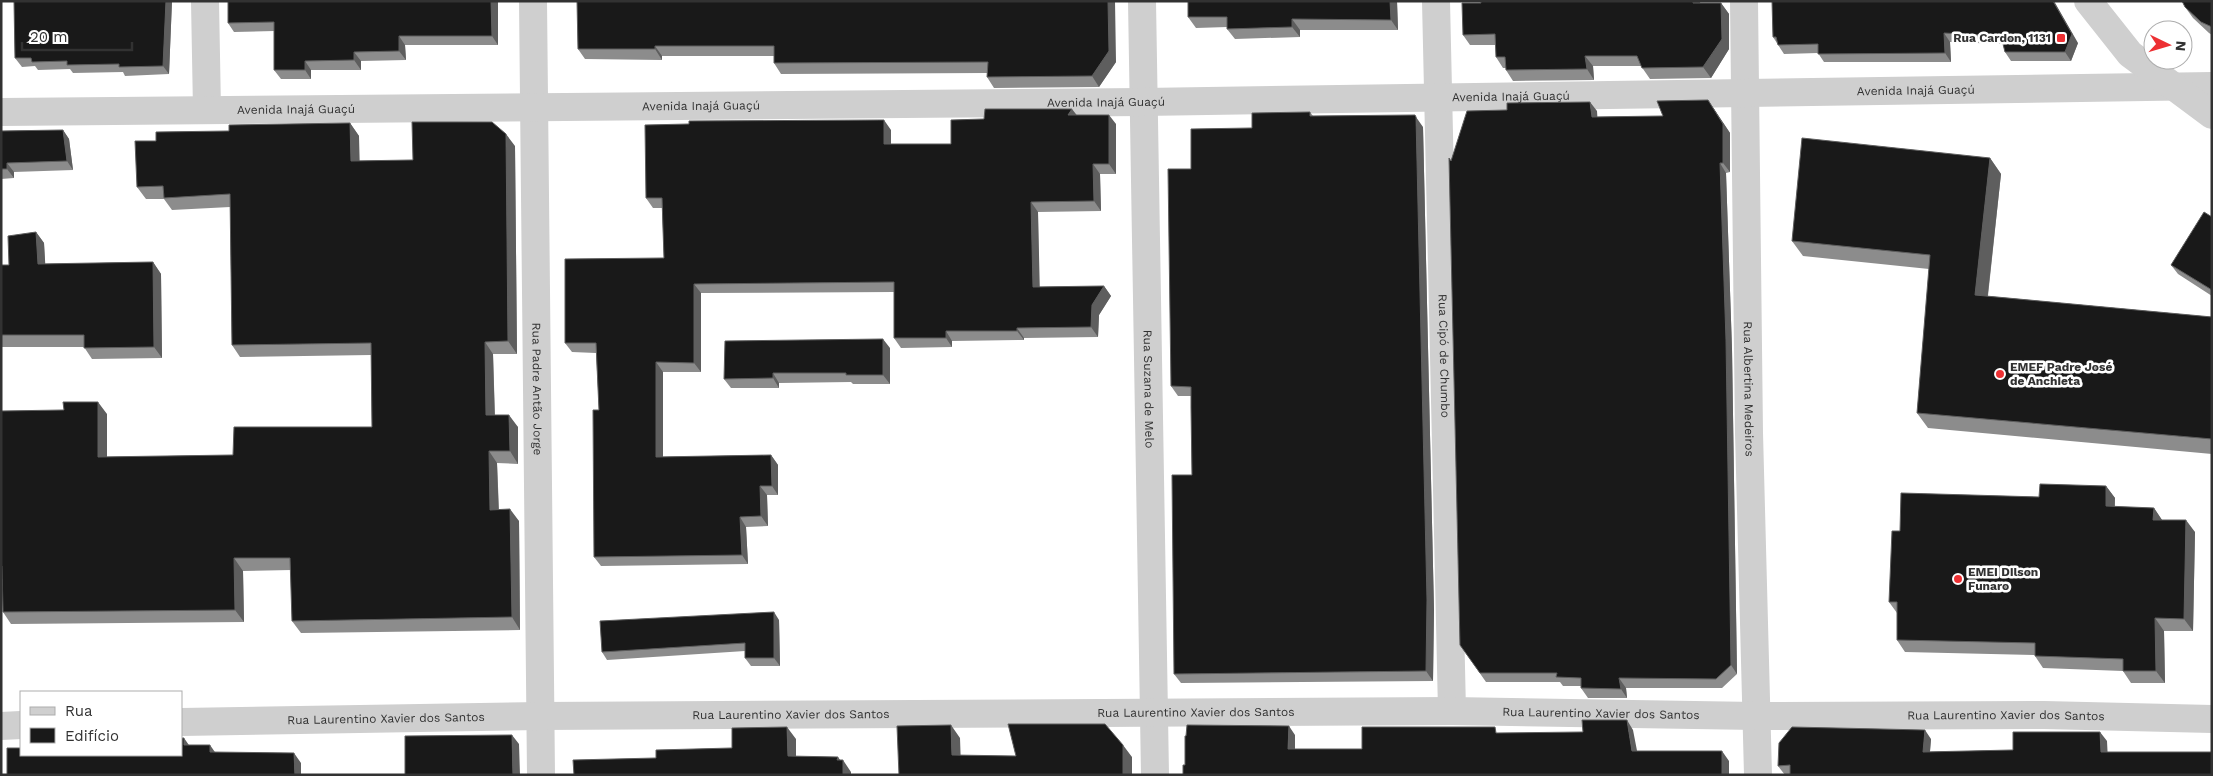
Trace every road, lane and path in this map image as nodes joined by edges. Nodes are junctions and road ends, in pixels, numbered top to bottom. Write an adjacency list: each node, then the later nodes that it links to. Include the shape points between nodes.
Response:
1 (205, 1): 13 (street)
2 (533, 1): 12 (street, Rua Padre Antão Jorge)
3 (1142, 1): 11 (street, Rua Suzana de Melo)
4 (1436, 1): 10 (street, Rua Cipó de Chumbo)
5 (1744, 1): 9 (street, Rua Albertina Medeiros)
6 (2088, 1): 7 (street, via 2130,54)
7 (2172, 86): 8 (street, Avenida Inajá Guaçú); 9 (street, Avenida Inajá Guaçú); 15 (street)
8 (2212, 86)
9 (1745, 92): 10 (street, Avenida Inajá Guaçú); 19 (street, Rua Albertina Medeiros)
10 (1437, 98): 11 (street, Avenida Inajá Guaçú); 16 (street, Rua Cipó de Chumbo)
11 (1143, 102): 12 (street, Avenida Inajá Guaçú); 17 (street, Rua Suzana de Melo)
12 (535, 106): 13 (street, Avenida Inajá Guaçú); 18 (street, Rua Padre Antão Jorge)
13 (207, 110): 14 (street, Avenida Inajá Guaçú)
14 (1, 112)
15 (2212, 116)
16 (1452, 711): 17 (street, Rua Laurentino Xavier dos Santos); 19 (street, Rua Laurentino Xavier dos Santos)
17 (1154, 712): 18 (street, Rua Laurentino Xavier dos Santos); 25 (street, Rua Suzana de Melo)
18 (540, 716): 21 (street, Rua Laurentino Xavier dos Santos); 24 (street, Rua Padre Antão Jorge)
19 (1756, 716): 20 (street, Rua Laurentino Xavier dos Santos, via 2044,715); 26 (street, Rua Albertina Medeiros)
20 (2212, 719)
21 (182, 722)
22 (20, 725): 23 (street)
23 (1, 726)
24 (542, 775)
25 (1155, 775)
26 (1758, 775)

